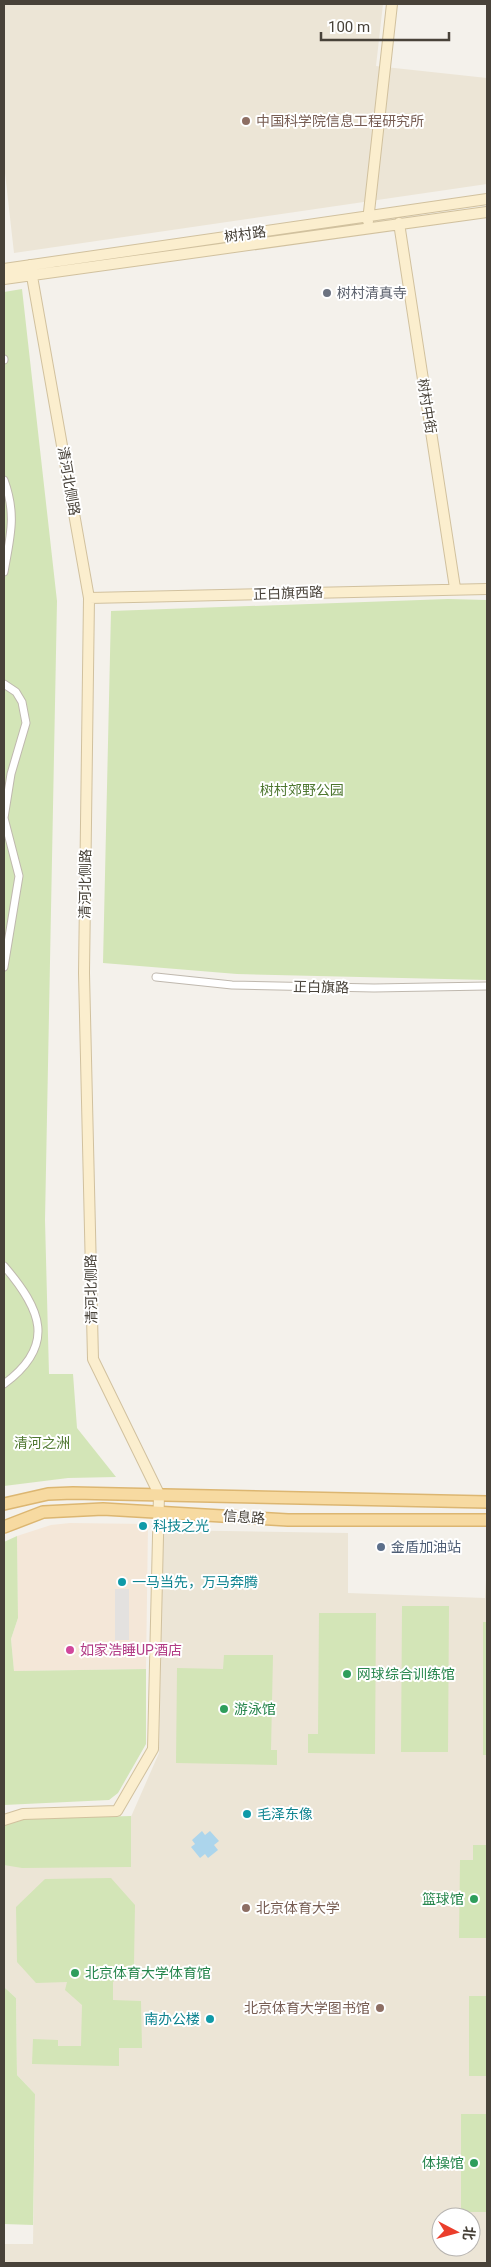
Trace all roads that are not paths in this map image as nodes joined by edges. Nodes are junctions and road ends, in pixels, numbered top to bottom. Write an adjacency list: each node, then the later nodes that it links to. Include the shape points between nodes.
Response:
1 (392, 4): 4 (street)
2 (487, 199): 4 (street, 树村路)
3 (487, 212): 5 (street, 树村路)
4 (368, 222): 5 (street, 树村路); 7 (street, 树村路)
5 (399, 223): 11 (street, 树村中街)
6 (4, 269): 7 (street, 树村路)
7 (31, 270): 8 (street, 树村路); 13 (street, 清河北侧路)
8 (4, 279)
9 (4, 480): 10 (street, via 12,500)
10 (4, 572)
11 (455, 588): 12 (street, 正白旗西路); 13 (street, 正白旗西路)
12 (487, 589)
13 (89, 598): 20 (street, 清河北侧路, via 84,973 93,1359)
14 (4, 684): 15 (street, via 16,692 22,702 26,723 11,774 4,818 20,876)
15 (4, 967)
16 (156, 977): 17 (street, 正白旗路, via 232,985)
17 (487, 986)
18 (4, 1266): 19 (street, via 25,1291 38,1321 34,1352 19,1373)
19 (4, 1384)
20 (159, 1494): 21 (main road, 信息路); 22 (main road, 信息路, via 67,1493); 23 (street)
21 (487, 1502)
22 (4, 1504)
23 (158, 1512): 24 (main road, 信息路, via 288,1520); 25 (main road, 信息路, via 103,1509 42,1512); 26 (street, via 153,1749 118,1811 23,1814)
24 (487, 1520)
25 (4, 1527)
26 (4, 1820)

